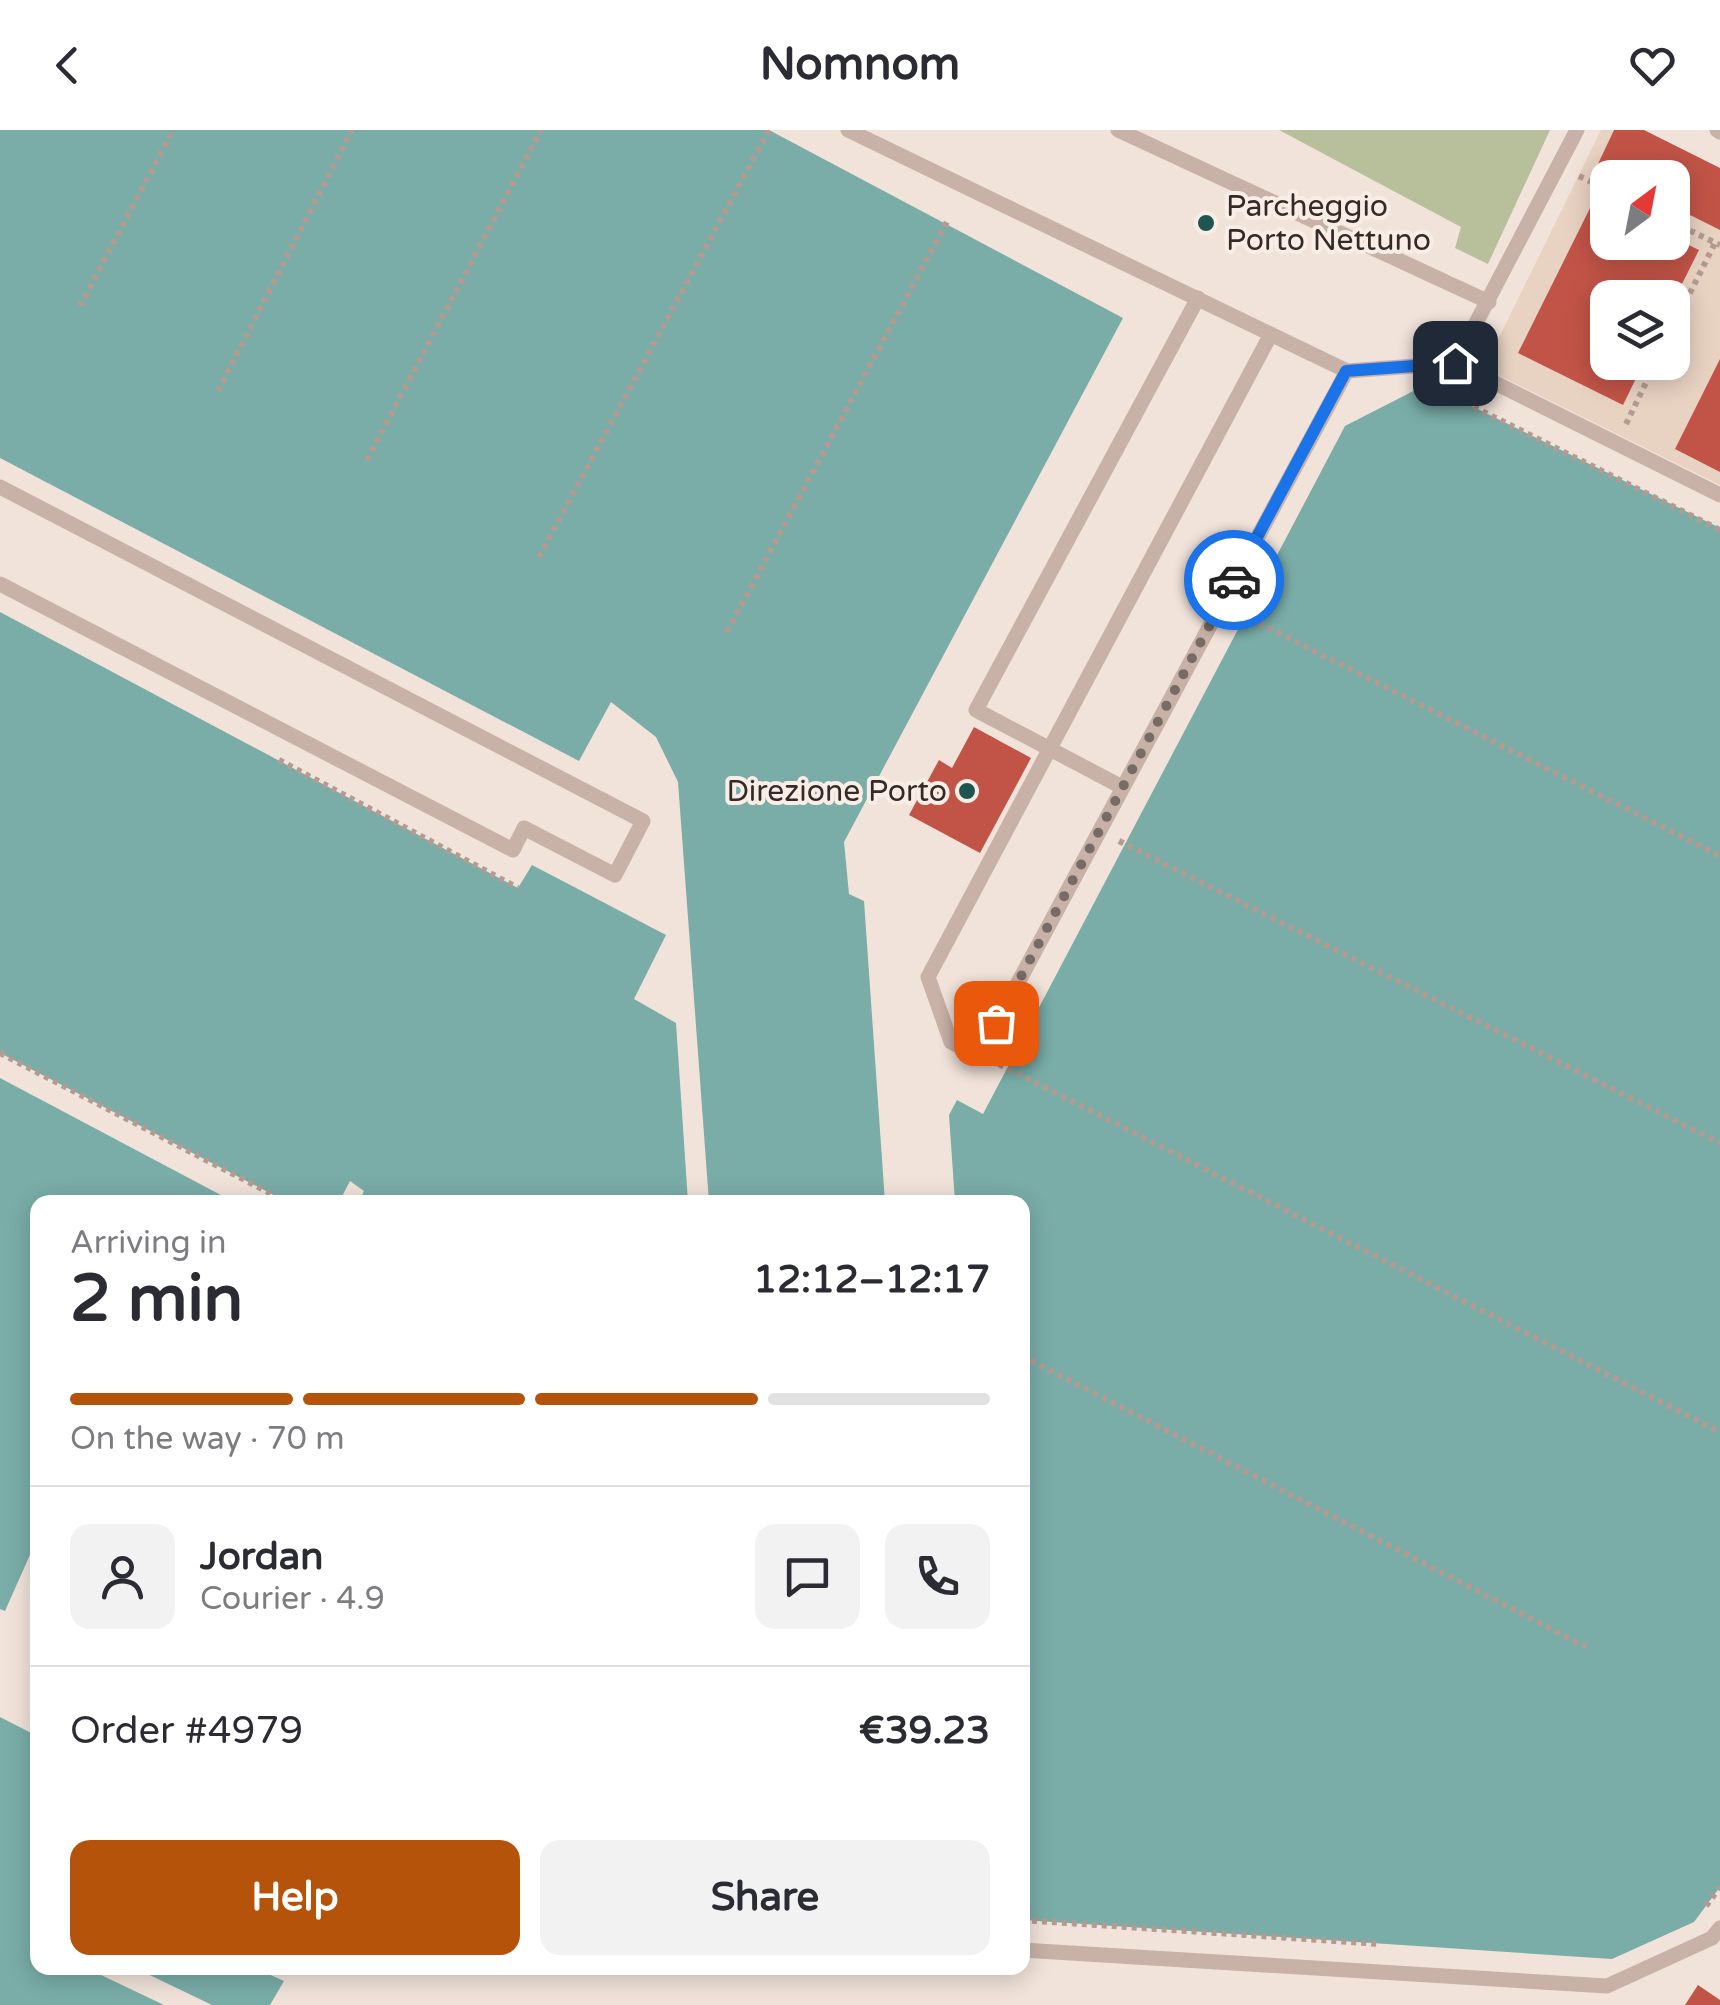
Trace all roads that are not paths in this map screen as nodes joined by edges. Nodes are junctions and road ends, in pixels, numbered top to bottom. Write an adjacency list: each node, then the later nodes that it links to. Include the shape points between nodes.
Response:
1 (848, 130): 4 (lane)
2 (1118, 130): 5 (lane)
3 (1577, 130): 5 (lane)
4 (1198, 298): 6 (lane); 12 (lane, via 976,710)
5 (1488, 302): 7 (lane)
6 (1271, 334): 8 (lane); 12 (lane)
7 (1455, 363): 8 (lane); 10 (lane)
8 (1346, 371): 13 (lane)
9 (0, 487): 11 (lane, via 642,821 615,875 524,828 512,850)
10 (1720, 495)
11 (0, 584)
12 (1050, 749): 13 (lane); 13 (lane, via 928,976 950,1042 978,1057)
13 (1122, 787)
14 (1720, 1928): 15 (lane, via 1712,1938 1607,1986)
15 (1030, 1950)

